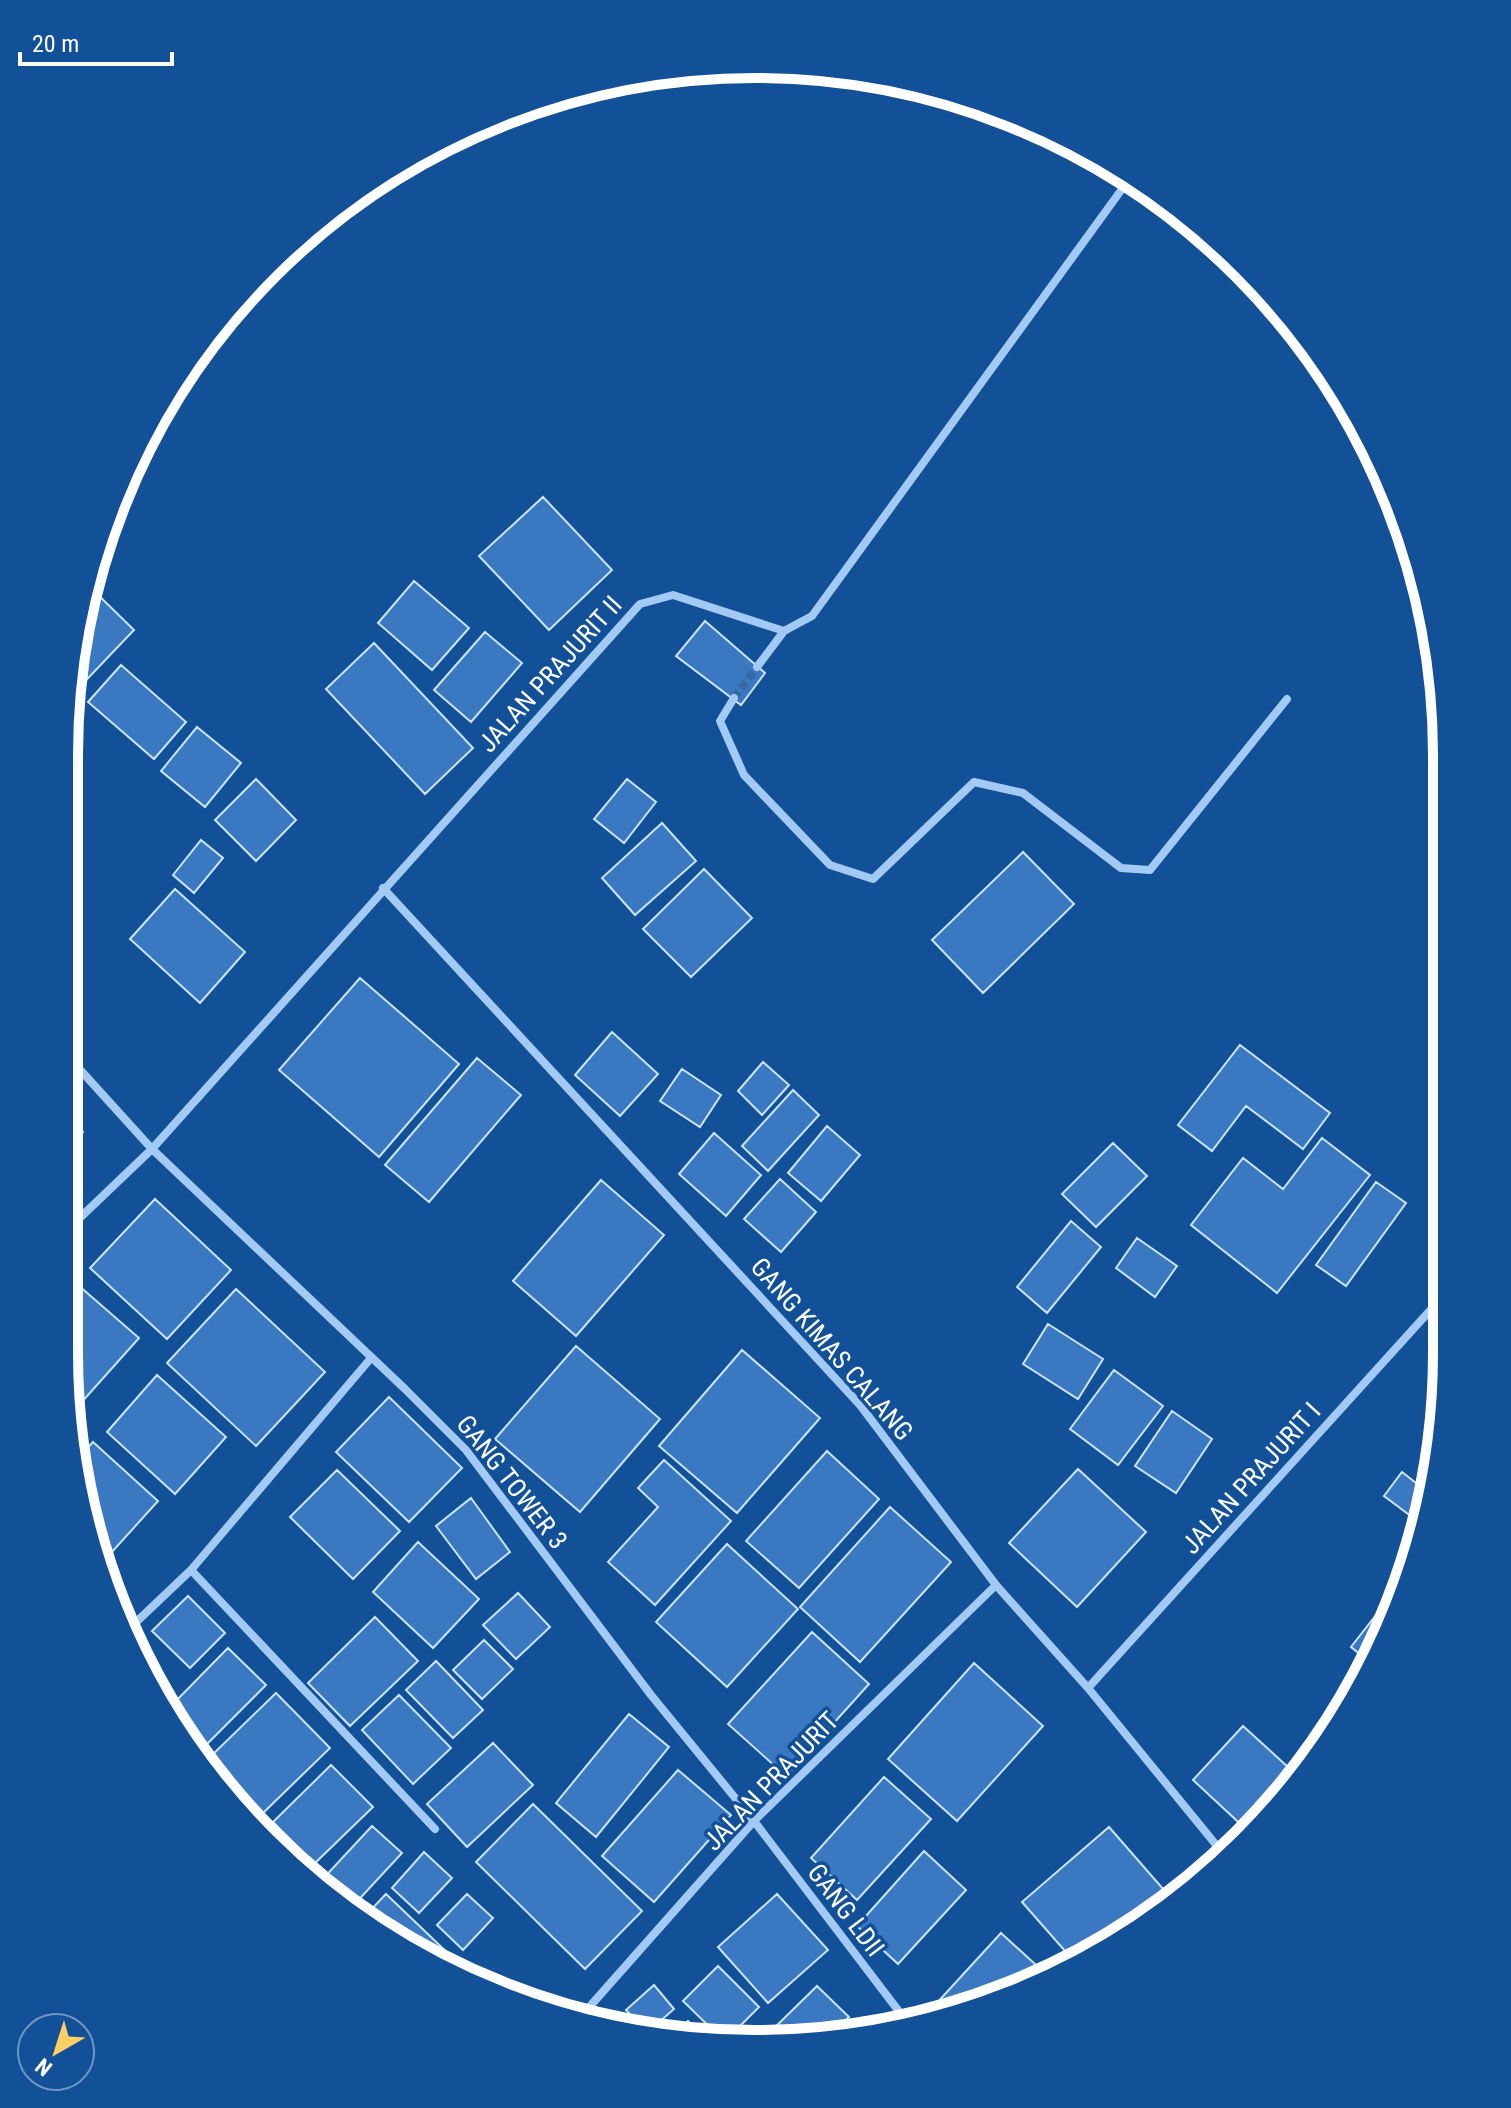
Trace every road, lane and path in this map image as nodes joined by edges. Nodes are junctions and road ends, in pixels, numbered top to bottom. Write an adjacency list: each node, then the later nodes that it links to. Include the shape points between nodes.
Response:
1 (1124, 187): 2 (street, via 834,588 812,616)
2 (784, 631): 3 (street); 6 (street, JALAN PRAJURIT II, via 673,595 640,604)
3 (757, 667)
4 (734, 698): 5 (street, via 720,721 744,775 830,865 873,879 974,782 1023,793 1121,868 1150,870)
5 (1287, 699)
6 (383, 888): 8 (street, JALAN PRAJURIT II); 13 (street, GANG KIMAS CALANG, via 860,1405)
7 (78, 1067): 8 (street, GANG TOWER 3)
8 (152, 1149): 9 (street, JALAN PRAJURIT II); 11 (street, GANG TOWER 3)
9 (78, 1220)
10 (1433, 1307): 15 (street, JALAN PRAJURIT I)
11 (371, 1358): 12 (street); 16 (street, GANG TOWER 3, via 466,1450 651,1695)
12 (191, 1570): 14 (street); 17 (street)
13 (996, 1585): 15 (street, GANG KIMAS CALANG); 16 (street, JALAN PRAJURIT)
14 (135, 1623)
15 (1088, 1688): 18 (street, GANG KIMAS CALANG)
16 (754, 1821): 19 (street, JALAN PRAJURIT); 20 (street, GANG LDII)
17 (435, 1829)
18 (1218, 1847)
19 (588, 2009)
20 (901, 2014)

